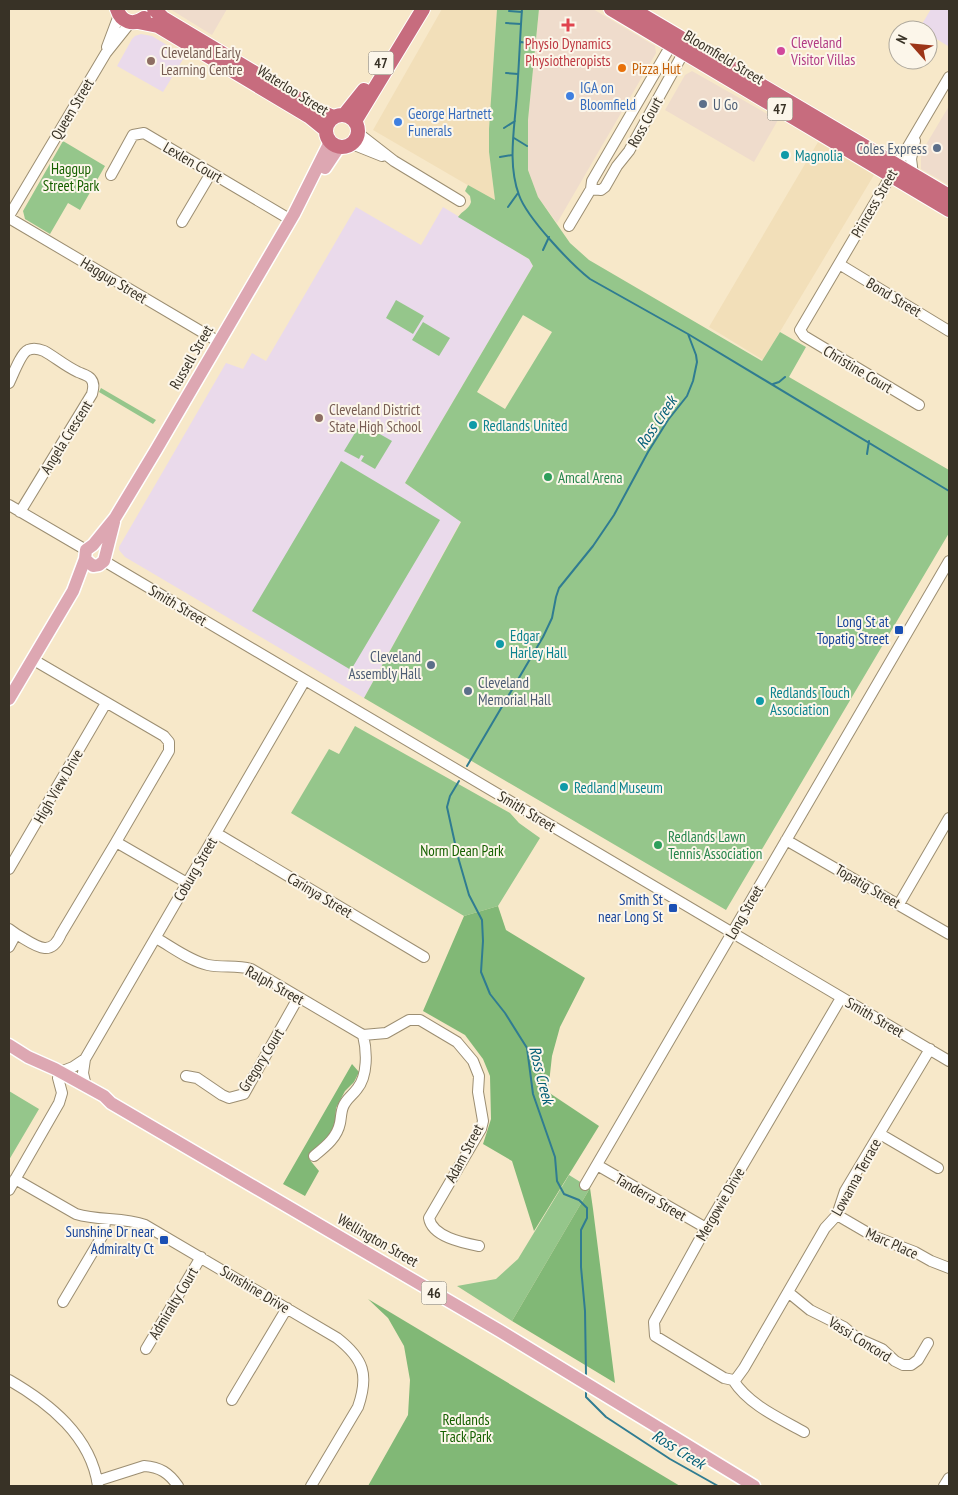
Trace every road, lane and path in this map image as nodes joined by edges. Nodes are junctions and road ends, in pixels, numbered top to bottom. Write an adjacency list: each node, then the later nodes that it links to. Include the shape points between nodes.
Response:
1 (149, 9): 7 (highway, via 146,17)
2 (154, 9): 10 (highway, Waterloo Street, via 163,18 317,110)
3 (412, 9): 10 (highway, Russell Street / 47)
4 (423, 9): 10 (highway, Russell Street / 47, via 388,68)
5 (611, 9): 8 (highway, Bloomfield Street / 47)
6 (632, 9): 8 (highway, Bloomfield Street / 47)
7 (126, 17): 10 (highway, Waterloo Street, via 158,26 310,117); 22 (street, Queen Street)
8 (680, 43): 12 (street, Ross Court); 13 (street, Ross Court); 14 (highway, Bloomfield Street / 47)
9 (949, 77): 11 (street, Princess Street)
10 (342, 131): 20 (street, Waterloo Street); 23 (main road, Russell Street)
11 (916, 132): 14 (street, Princess Street); 16 (street, via 911,158)
12 (614, 142): 13 (street); 18 (street, Ross Court, via 592,181)
13 (629, 151): 18 (street, Ross Court, via 605,187)
14 (894, 170): 16 (highway, Bloomfield Street / 47); 21 (highway, Bloomfield Street / 47); 26 (street, Princess Street)
15 (211, 173): 17 (street, Lexlen Court, via 144,133 138,133 133,135); 23 (street, Lexlen Court); 24 (street)
16 (913, 174): 19 (highway, Bloomfield Street / 47)
17 (110, 175)
18 (591, 189): 25 (street, Ross Court)
19 (949, 196)
20 (460, 201)
21 (949, 210)
22 (9, 217): 29 (street, Haggup Street)
23 (293, 217): 29 (main road, Russell Street)
24 (182, 222)
25 (569, 226)
26 (839, 264): 27 (street, Princess Street); 28 (street, Bond Street)
27 (800, 330): 31 (street, Christine Court, via 804,336)
28 (949, 331)
29 (219, 342): 34 (main road, Russell Street)
30 (9, 384): 33 (street, Angela Crescent, via 23,354 35,348 88,375 94,386)
31 (919, 405)
32 (9, 505): 33 (street)
33 (20, 512): 35 (street)
34 (115, 518): 35 (main road, Russell Street); 36 (main road, Russell Street)
35 (88, 552): 36 (main road, via 89,564); 36 (main road, via 99,546); 38 (main road, Russell Street)
36 (102, 560): 38 (main road, Russell Street); 40 (street, Smith Street)
37 (949, 561): 45 (street, Long Street)
38 (72, 591): 39 (main road, Russell Street)
39 (32, 659): 41 (main road, Russell Street); 42 (street)
40 (305, 680): 44 (street, Coburg Street); 51 (street, Smith Street)
41 (9, 699)
42 (106, 703): 46 (street, via 169,742 169,751); 47 (street, High View Drive)
43 (949, 818): 49 (street)
44 (216, 833): 48 (street, Coburg Street); 55 (street, Carinya Street)
45 (786, 840): 49 (street, Topatig Street); 51 (street, Long Street)
46 (116, 842): 48 (street); 50 (street, via 57,944 43,949)
47 (9, 870)
48 (186, 884): 53 (street, Coburg Street)
49 (899, 904): 52 (street, Topatig Street)
50 (12, 932): 54 (street)
51 (731, 933): 57 (street, Smith Street); 71 (street, Long Street)
52 (949, 934)
53 (156, 938): 56 (street, Ralph Street, via 207,965 251,969); 61 (street, Coburg Street)
54 (9, 946)
55 (424, 957)
56 (298, 998): 58 (street, Ralph Street); 64 (street, Gregory Court, via 244,1094 229,1098 197,1078)
57 (841, 998): 60 (street, Smith Street); 78 (street, Mergowie Drive)
58 (363, 1035): 70 (street, via 364,1073 358,1088 347,1098 332,1141); 79 (street, Adam Street, via 386,1033 409,1020 420,1020 457,1042 474,1061 479,1076 483,1121 429,1218 434,1228 456,1242)
59 (9, 1046): 63 (main road, Wellington Street / 46)
60 (930, 1049): 62 (street, Smith Street); 69 (street, Lowanna Terrace)
61 (85, 1059): 63 (street); 66 (street, via 83,1074)
62 (949, 1061)
63 (59, 1075): 65 (main road, Wellington Street / 46); 67 (street, via 62,1093)
64 (186, 1076)
65 (73, 1082): 66 (main road, Wellington Street / 46); 67 (street, via 65,1099); 68 (main road, Wellington Street / 46, via 102,1102)
66 (86, 1086): 68 (main road, Wellington Street / 46)
67 (59, 1103): 73 (street)
68 (111, 1103): 95 (main road, Wellington Street / 46, via 500,1331)
69 (880, 1134): 72 (street); 76 (street, Lowanna Terrace, via 845,1191)
70 (314, 1156)
71 (597, 1165): 74 (street, Long Street); 78 (street, Tanderra Street)
72 (938, 1168)
73 (15, 1179): 75 (street); 77 (street, Sunshine Drive, via 76,1214)
74 (585, 1186)
75 (9, 1190)
76 (837, 1215): 81 (street, Marc Place, via 873,1236); 82 (street, Lowanna Terrace, via 825,1228)
77 (105, 1219): 80 (street, Sunshine Drive, via 145,1225); 83 (street, via 104,1233)
78 (706, 1228): 88 (street, Mergowie Drive, via 654,1322 656,1336 724,1378)
79 (479, 1246)
80 (200, 1257): 84 (street, Sunshine Drive); 86 (street, Admiralty Court)
81 (949, 1268)
82 (788, 1292): 85 (street, Vassi Concord, via 810,1310 882,1349 903,1365 911,1365 918,1360); 88 (street, Lowanna Terrace, via 744,1368)
83 (63, 1302)
84 (287, 1308): 89 (street); 94 (street, Sunshine Drive, via 352,1349 364,1378 358,1407)
85 (928, 1343)
86 (146, 1349)
87 (9, 1380): 92 (street, via 36,1395 76,1435 88,1455)
88 (733, 1380): 90 (street, via 742,1393 762,1408)
89 (232, 1400)
90 (804, 1432)
91 (949, 1478): 96 (street)
92 (97, 1484): 93 (street, via 144,1466 165,1472)
93 (178, 1486)
94 (312, 1486)
95 (754, 1486)
96 (944, 1486)

